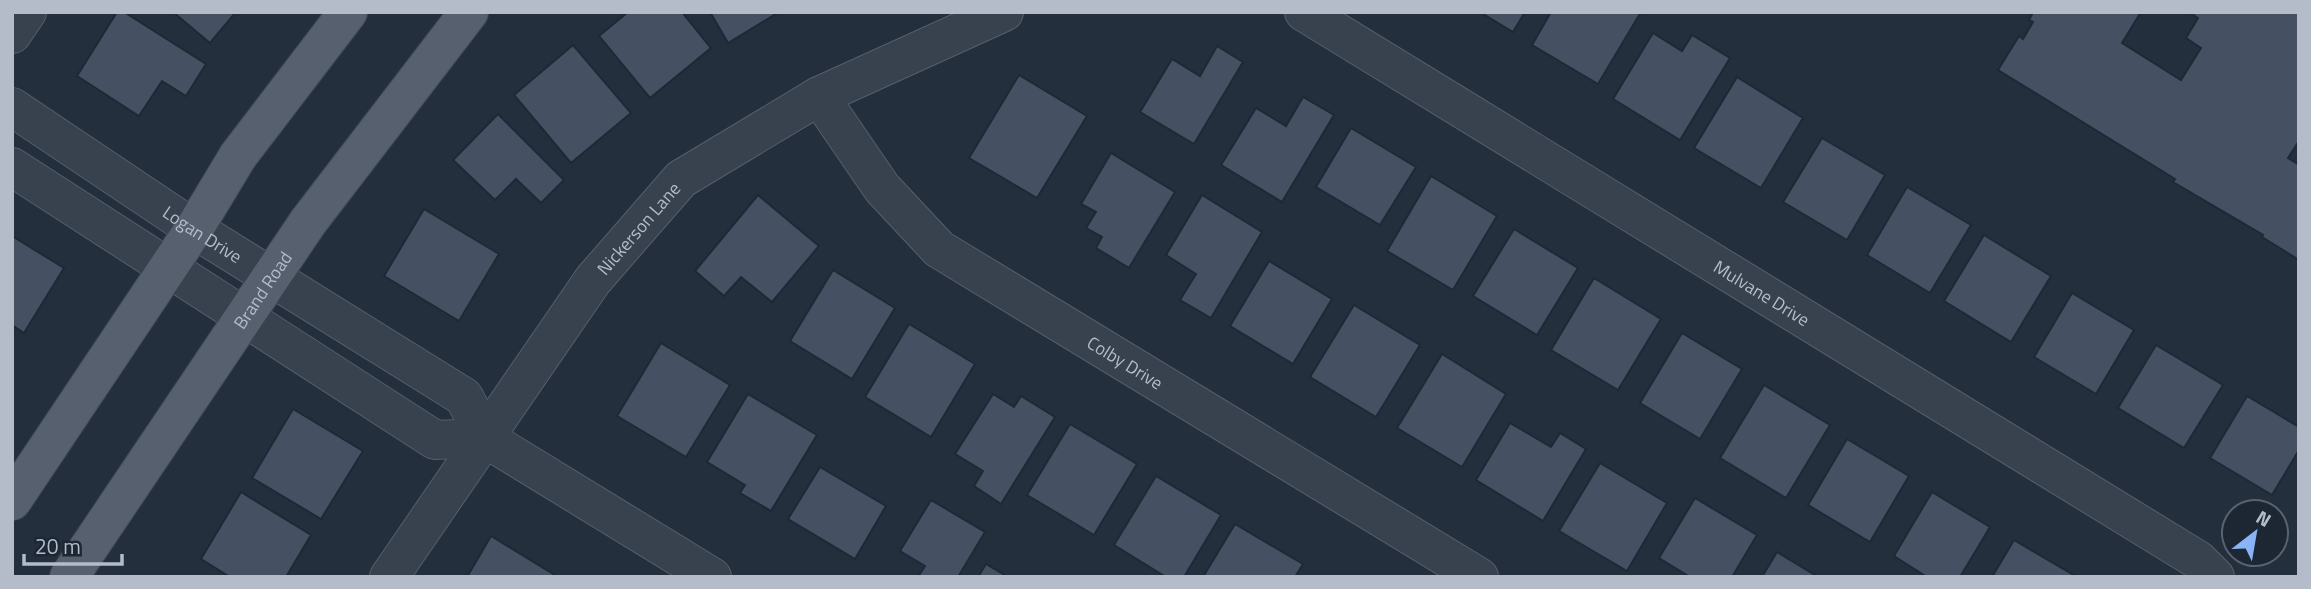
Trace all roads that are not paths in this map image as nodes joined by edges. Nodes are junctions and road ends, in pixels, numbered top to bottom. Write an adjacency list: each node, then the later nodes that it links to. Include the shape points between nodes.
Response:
1 (27, 12): 6 (street)
2 (348, 12): 10 (main road, via 238,156)
3 (469, 12): 12 (main road, Brand Road)
4 (1004, 12): 7 (street, Nickerson Lane)
5 (1304, 12): 20 (street, Mulvane Drive, via 2198,560)
6 (12, 34)
7 (819, 96): 14 (street, Nickerson Lane, via 681,179 593,279); 19 (street, Colby Drive, via 882,188 939,249)
8 (12, 107): 10 (street, Logan Drive)
9 (12, 167): 11 (street)
10 (194, 229): 11 (main road); 12 (street, Logan Drive)
11 (168, 268): 13 (street); 15 (main road)
12 (270, 278): 13 (main road, Brand Road); 14 (street, Logan Drive, via 464,397)
13 (244, 316): 14 (street, via 435,440); 16 (main road, Brand Road)
14 (485, 438): 17 (street, Nickerson Lane); 18 (street)
15 (12, 501)
16 (69, 577)
17 (389, 577)
18 (712, 577)
19 (1479, 577)
20 (2215, 577)

